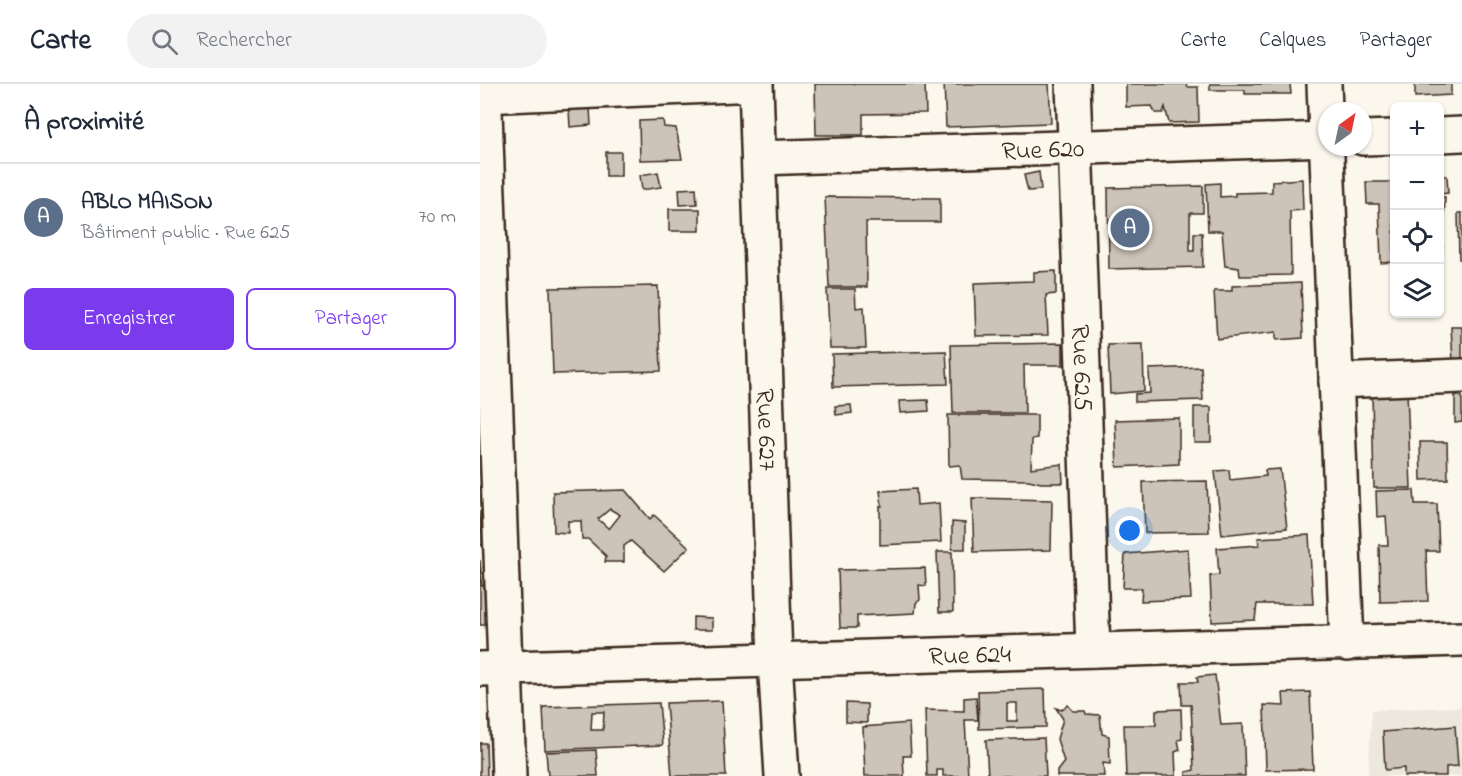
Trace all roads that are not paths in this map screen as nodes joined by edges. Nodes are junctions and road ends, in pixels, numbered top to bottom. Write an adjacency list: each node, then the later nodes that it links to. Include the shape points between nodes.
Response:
1 (756, 84): 4 (street); 14 (street, Rue 627)
2 (1073, 84): 12 (street, Rue 625)
3 (1324, 84): 5 (street)
4 (484, 90): 11 (street)
5 (1325, 102)
6 (1462, 134): 7 (street)
7 (1444, 135)
8 (1390, 136): 9 (street)
9 (1372, 137)
10 (1318, 139): 12 (street, Rue 620)
11 (483, 144): 16 (street)
12 (1075, 147): 14 (street, Rue 620); 20 (street, Rue 625)
13 (1328, 156): 17 (street)
14 (759, 158): 21 (street, Rue 627)
15 (1462, 376): 17 (street)
16 (487, 381): 22 (street)
17 (1336, 381): 19 (street)
18 (1462, 639): 19 (street, Rue 624)
19 (1347, 644): 20 (street, Rue 624)
20 (1093, 650): 21 (street, Rue 624)
21 (775, 659): 22 (street, Rue 624); 24 (street, Rue 627)
22 (493, 669): 23 (street)
23 (509, 776)
24 (782, 776)

